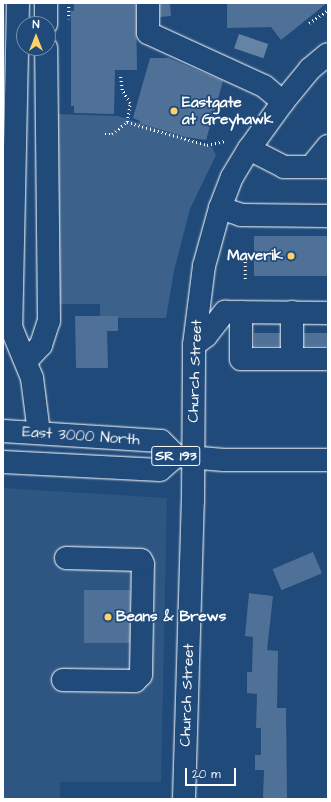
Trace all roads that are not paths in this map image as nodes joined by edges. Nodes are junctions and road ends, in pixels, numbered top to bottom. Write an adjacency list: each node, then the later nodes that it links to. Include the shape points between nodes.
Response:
1 (18, 3): 13 (street)
2 (46, 3): 4 (street)
3 (148, 3): 7 (street, via 148,33 264,86)
4 (46, 16)
5 (328, 54): 7 (street, Church Street, via 310,69)
6 (46, 56): 20 (street, via 50,321 40,345)
7 (283, 102): 9 (street, Church Street)
8 (328, 146): 10 (street)
9 (249, 149): 10 (street, via 284,167); 11 (street, Church Street, via 232,177)
10 (320, 167)
11 (220, 208): 12 (street, via 241,215); 17 (street, Church Street, via 204,266)
12 (328, 216)
13 (8, 234): 20 (street, via 11,327)
14 (241, 312): 15 (street); 17 (street, via 225,312 206,336); 18 (street, via 241,359)
15 (292, 312): 16 (street); 18 (street)
16 (328, 313)
17 (194, 345): 23 (street, Church Street)
18 (292, 359): 19 (street)
19 (328, 359)
20 (26, 362): 22 (street, via 32,378)
21 (3, 431): 22 (street, East 3000 North / SR 193)
22 (39, 433): 23 (street, East 3000 North / SR 193, via 161,441)
23 (184, 457): 24 (street, SR 193); 25 (street, East 3000 North / SR 193, via 160,470); 28 (street, Church Street)
24 (328, 460)
25 (3, 462)
26 (66, 558): 27 (street, via 136,558 143,564 141,675 135,681)
27 (63, 680)
28 (184, 799)

